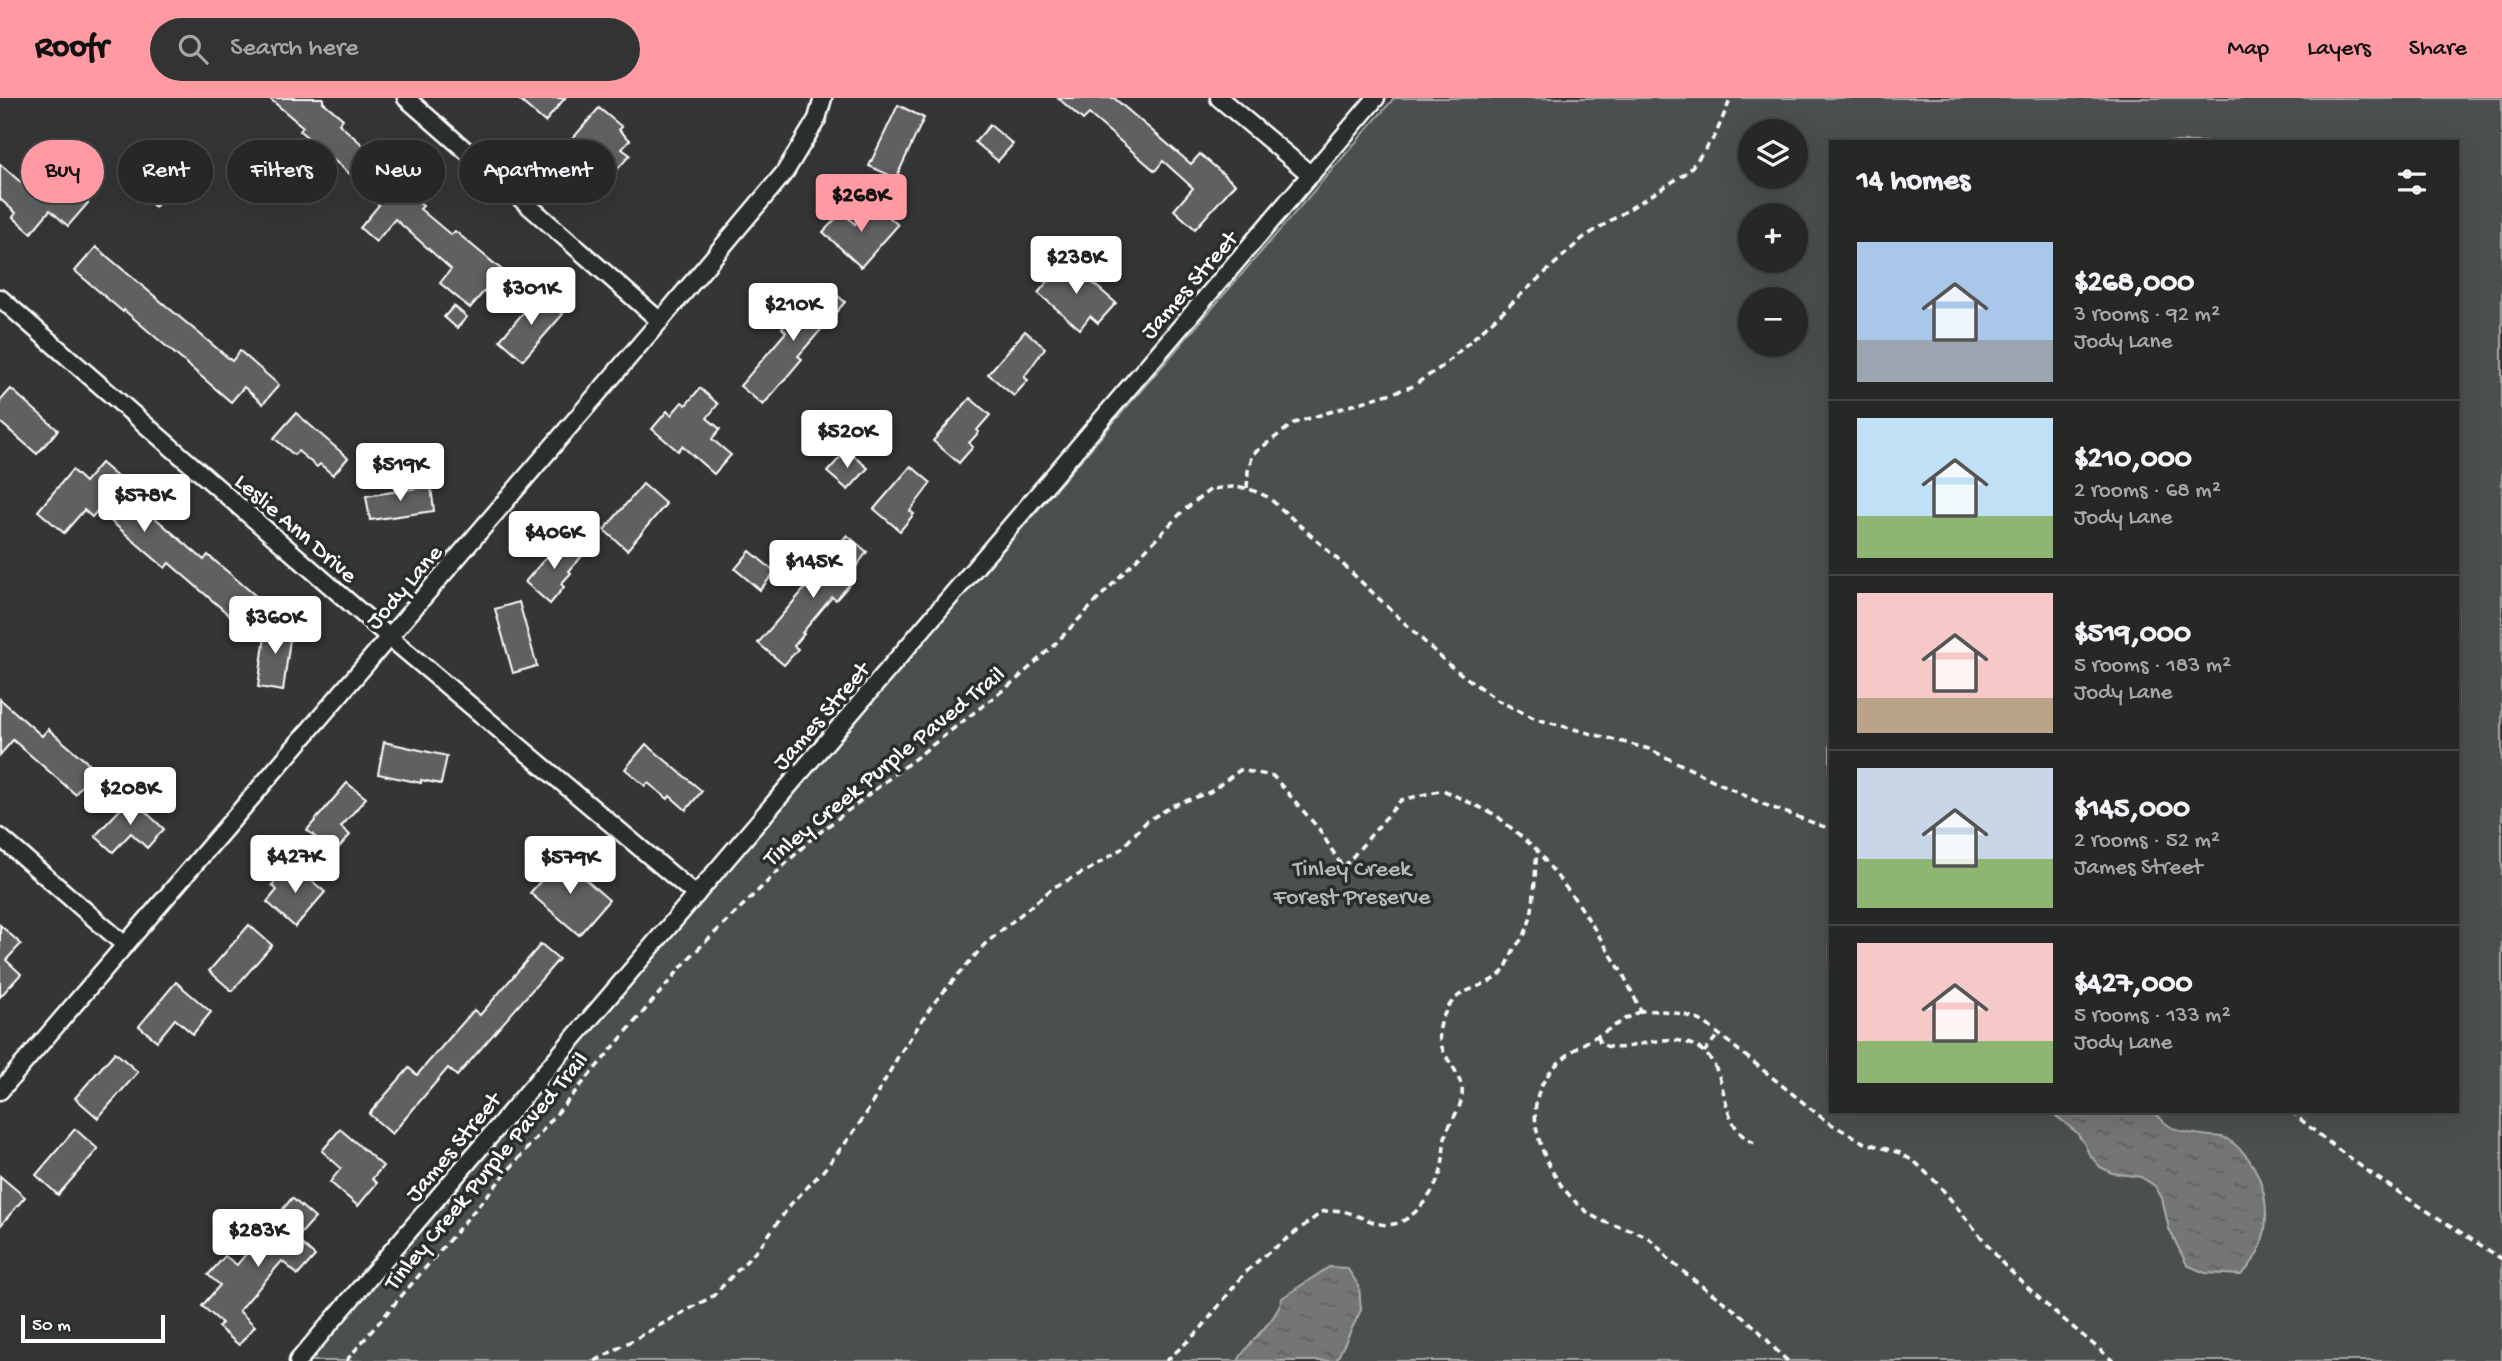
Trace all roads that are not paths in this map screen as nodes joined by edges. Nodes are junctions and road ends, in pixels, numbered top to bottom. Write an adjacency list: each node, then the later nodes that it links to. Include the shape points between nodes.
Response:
1 (406, 98): 7 (street)
2 (823, 98): 7 (street, Jody Lane, via 817,119 785,172)
3 (1219, 98): 5 (street)
4 (1376, 98): 5 (street, James Street)
5 (1311, 175): 10 (street, James Street)
6 (0, 298): 8 (street, Leslie Ann Drive)
7 (660, 321): 8 (street, Jody Lane)
8 (389, 637): 10 (street, Leslie Ann Drive); 11 (street, Jody Lane)
9 (0, 837): 11 (street)
10 (696, 895): 13 (street, James Street)
11 (125, 945): 12 (street, Jody Lane)
12 (0, 1091)
13 (298, 1361)

